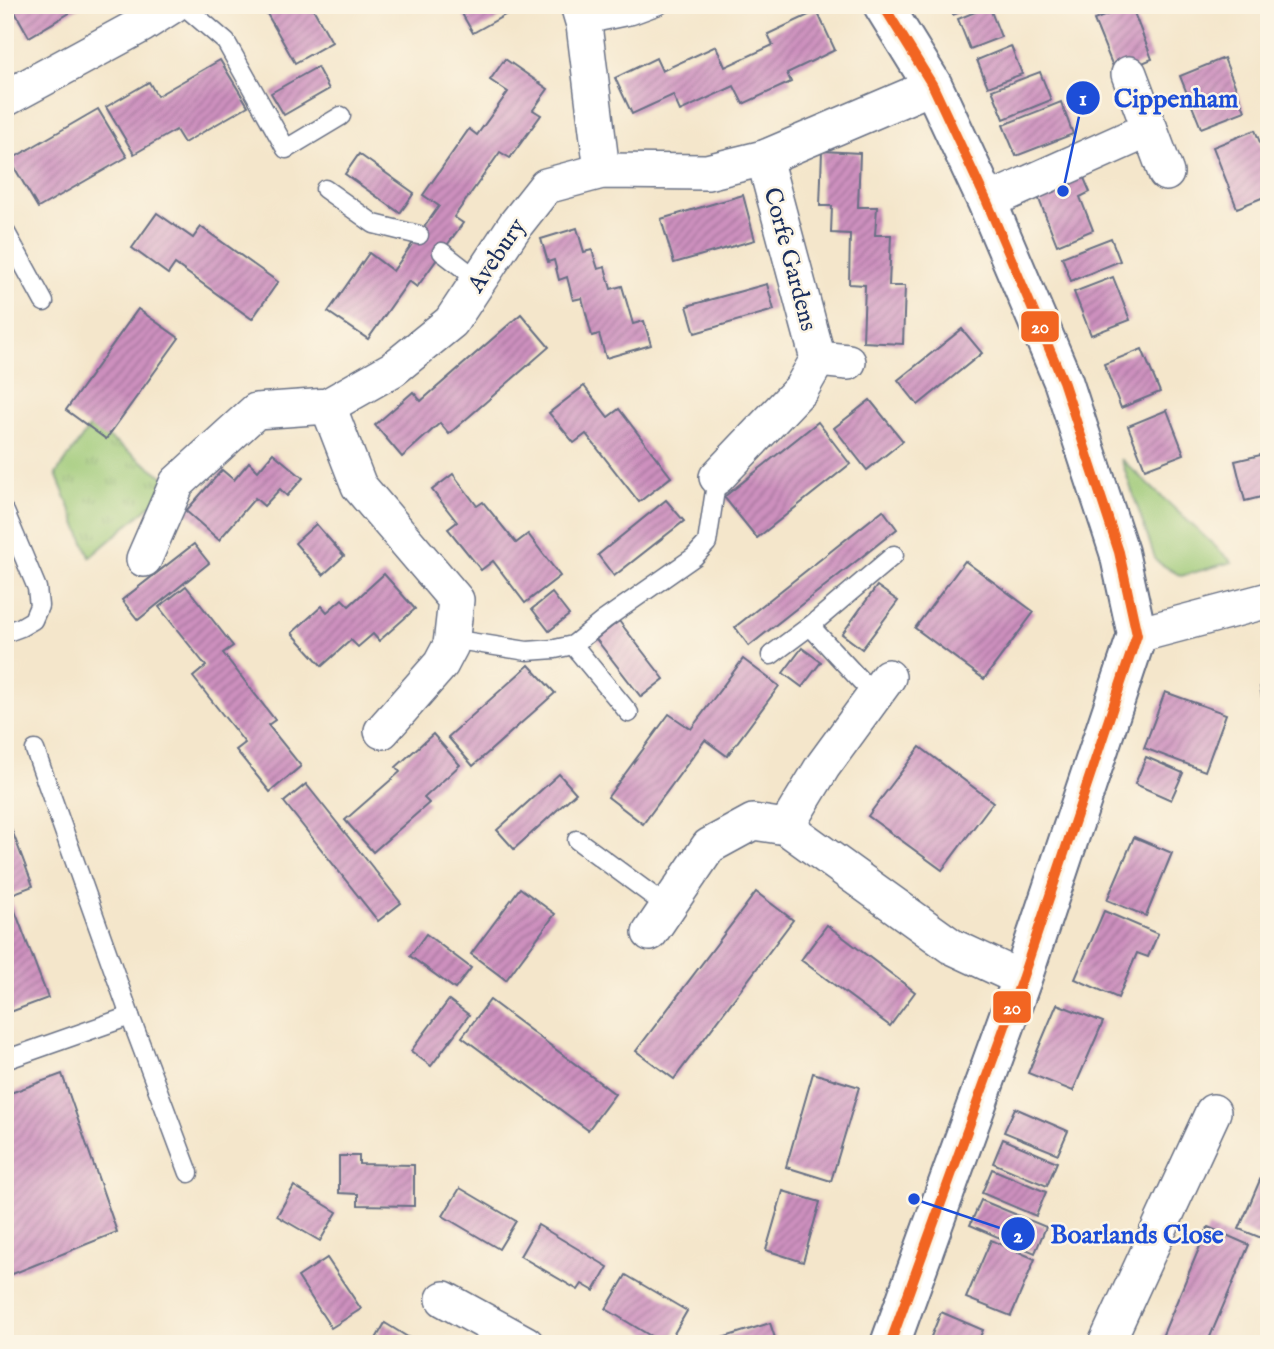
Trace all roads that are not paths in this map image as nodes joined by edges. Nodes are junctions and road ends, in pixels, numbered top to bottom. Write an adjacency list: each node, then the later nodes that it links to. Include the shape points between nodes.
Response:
1 (173, 5): 5 (street)
2 (183, 5): 10 (lane, via 226,42 286,149)
3 (659, 5): 6 (lane, via 632,15)
4 (883, 5): 8 (street)
5 (141, 14): 9 (street)
6 (581, 15): 13 (street)
7 (1129, 74): 11 (street)
8 (933, 86): 12 (street, Avebury); 16 (street)
9 (5, 99)
10 (341, 116)
11 (1150, 129): 14 (street); 16 (street)
12 (764, 158): 13 (street, Avebury, via 707,172); 23 (street, Corfe Gardens, via 833,361)
13 (603, 171): 20 (street, Avebury, via 546,186)
14 (1166, 173)
15 (326, 189): 18 (lane, via 374,224)
16 (987, 202): 30 (street, via 1063,381 1119,552)
17 (5, 231): 21 (lane)
18 (419, 235)
19 (442, 252): 20 (lane)
20 (478, 280): 22 (street, Avebury, via 451,322 393,369)
21 (44, 302)
22 (328, 406): 26 (street, Avebury, via 256,411 177,484); 31 (street, via 359,486 456,600)
23 (717, 477): 32 (lane, via 707,543)
24 (5, 512): 29 (lane, via 37,588 39,606 33,620)
25 (894, 555): 28 (lane)
26 (145, 559)
27 (1269, 600): 30 (street)
28 (810, 626): 33 (lane); 34 (lane)
29 (5, 633)
30 (1137, 635): 41 (street)
31 (452, 639): 32 (lane, via 527,651); 36 (street, via 441,664)
32 (572, 646): 35 (lane)
33 (771, 655)
34 (881, 686): 38 (street)
35 (629, 713)
36 (382, 731)
37 (35, 750): 42 (lane)
38 (786, 827): 40 (street, via 753,822 709,846); 41 (street, via 951,946)
39 (577, 839): 40 (lane)
40 (659, 920)
41 (1021, 979): 48 (street)
42 (130, 1016): 43 (lane); 45 (lane)
43 (5, 1060)
44 (1213, 1112): 49 (street)
45 (189, 1173)
46 (444, 1299): 47 (street)
47 (527, 1344)
48 (890, 1344)
49 (1106, 1344)

